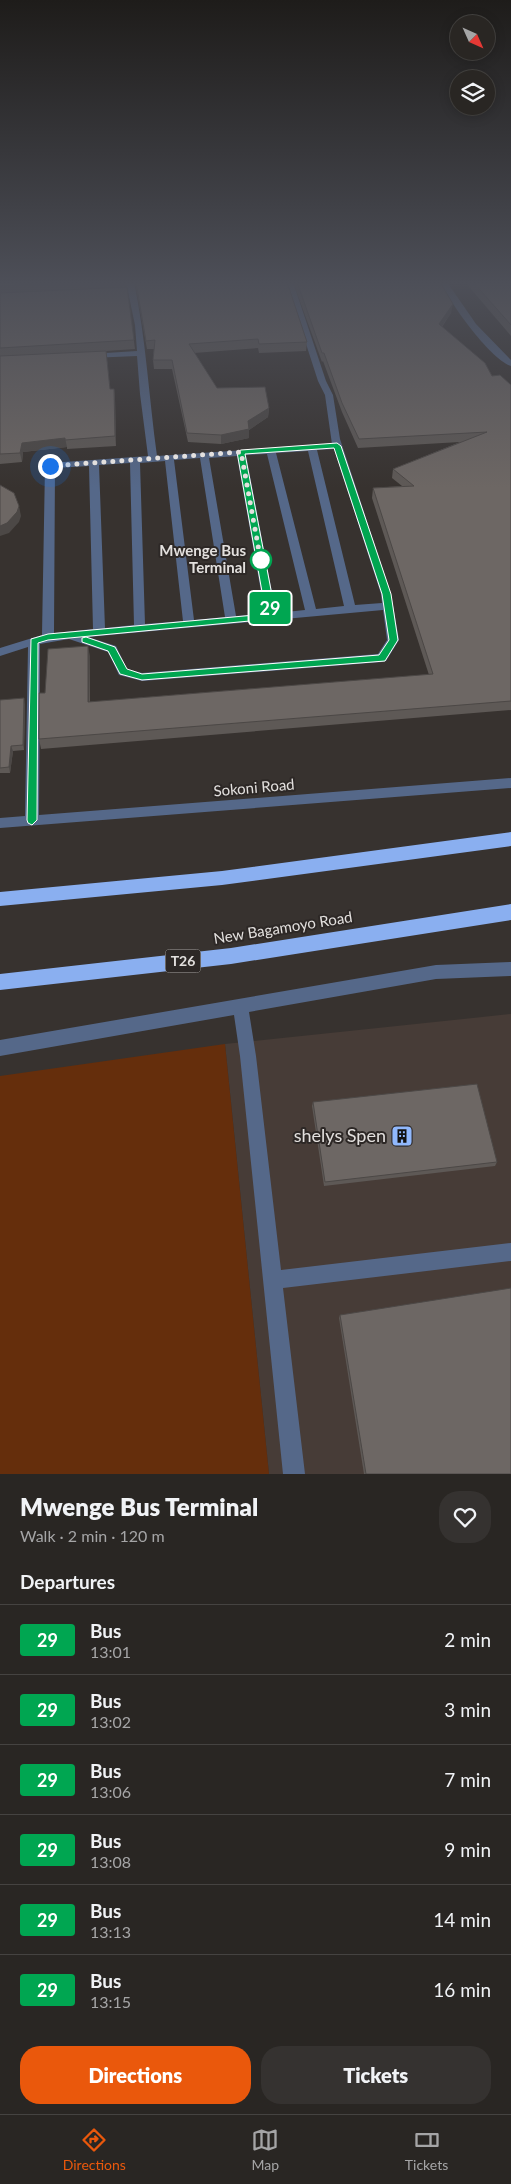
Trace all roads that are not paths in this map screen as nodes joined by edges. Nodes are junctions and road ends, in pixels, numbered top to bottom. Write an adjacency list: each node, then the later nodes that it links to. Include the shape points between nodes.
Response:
1 (312, 351): 6 (street, via 328,395)
2 (497, 351): 5 (street)
3 (141, 353): 4 (street); 12 (street)
4 (84, 356)
5 (511, 364)
6 (336, 442): 7 (street); 15 (street)
7 (312, 447): 8 (street); 16 (street)
8 (271, 450): 9 (street); 17 (street)
9 (241, 452): 10 (street); 18 (street)
10 (204, 455): 11 (street); 19 (street)
11 (169, 457): 12 (street); 20 (street)
12 (153, 459): 13 (street)
13 (134, 460): 14 (street); 21 (street)
14 (94, 464): 22 (street); 24 (street, via 50,466)
15 (388, 606): 16 (street); 23 (street, via 393,640 382,658 142,677 123,672 112,649)
16 (350, 609): 17 (street)
17 (311, 613): 18 (street)
18 (271, 616): 19 (street)
19 (231, 620): 20 (street)
20 (189, 624): 21 (street)
21 (140, 628): 22 (street)
22 (99, 632): 23 (street)
23 (72, 636): 24 (street)
24 (48, 637): 25 (street)
25 (34, 641): 26 (street); 28 (street)
26 (0, 652)
27 (511, 783): 28 (street, Sokoni Road)
28 (32, 820): 29 (street, Sokoni Road)
29 (0, 822)
30 (511, 839): 31 (highway, via 222,878)
31 (0, 899)
32 (511, 912): 34 (highway, New Bagamoyo Road / T26, via 231,956)
33 (511, 969): 35 (street, via 436,972)
34 (0, 982)
35 (240, 1006): 36 (street); 38 (street)
36 (0, 1048)
37 (511, 1252): 38 (street)
38 (273, 1280): 39 (street)
39 (294, 1474)

